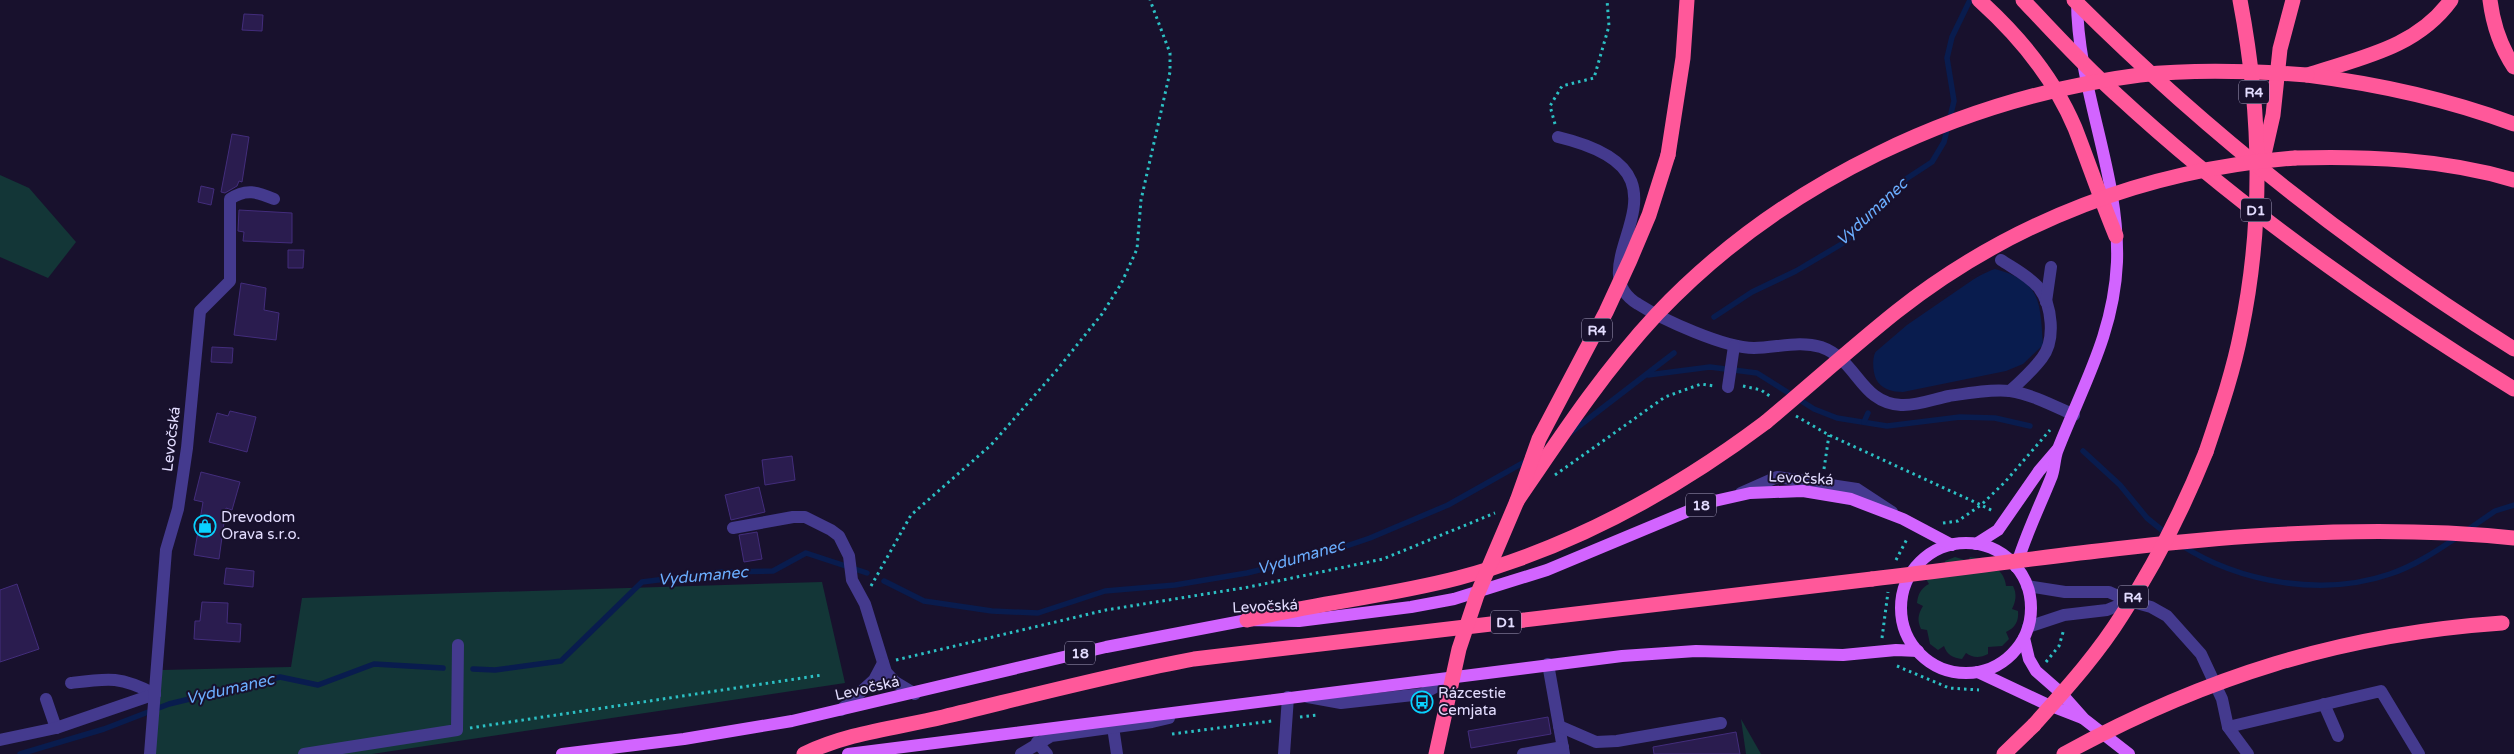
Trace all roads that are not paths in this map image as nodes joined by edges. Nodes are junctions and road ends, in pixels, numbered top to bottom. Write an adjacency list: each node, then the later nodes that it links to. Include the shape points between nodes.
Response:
1 (1687, 0): 27 (highway, R4, bridge, via 1683,58 1668,155 1649,215 1606,312 1539,439)
2 (1979, 0): 16 (highway, via 2032,55 2056,92 2075,128)
3 (2023, 0): 23 (highway, D1, bridge, via 2115,94 2246,203 2324,262)
4 (2076, 0): 16 (main road, via 2077,28 2109,180); 21 (highway, D1, bridge, via 2159,80 2295,194 2416,284)
5 (2240, 0): 14 (highway, R4, via 2257,122)
6 (2293, 0): 14 (highway, via 2280,50 2273,115)
7 (2451, 0): 10 (highway, via 2425,29 2396,46)
8 (2490, 0): 9 (highway, via 2498,34)
9 (2514, 67)
10 (2307, 75): 11 (highway, via 2429,97); 27 (highway, bridge, via 2226,71 2141,75 2107,81 2028,98 1974,114 1915,136 1852,168 1800,198 1740,240 1659,312 1597,385)
11 (2514, 124)
12 (1558, 136): 20 (street, via 1578,141 1612,157 1627,171 1635,188 1635,202 1619,271 1622,291 1640,305)
13 (2514, 180): 35 (highway, bridge, via 2448,165 2344,156 2250,161 2141,184 2037,224 1982,254 1896,312 1766,422 1712,461 1652,499 1595,529 1539,552 1458,578)
14 (2257, 185): 72 (highway, R4, bridge, via 2253,255 2241,334 2206,452 2175,524 2122,616 2076,677)
15 (274, 199): 46 (street, Levočská, via 257,192 247,192 230,199 230,282 200,311 178,509 166,550)
16 (2116, 236): 25 (main road, via 2111,312)
17 (2001, 260): 19 (street, via 2039,288)
18 (2050, 267): 19 (street)
19 (2046, 302): 24 (street, via 2051,337 2049,346 2043,357)
20 (1734, 346): 22 (street); 24 (street, via 1754,348 1805,344 1821,347 1847,363 1873,395 1888,403 1902,405 1970,393)
21 (2514, 349)
22 (1729, 383)
23 (2514, 389)
24 (2010, 391): 25 (street)
25 (2074, 414): 26 (main road)
26 (2057, 450): 30 (main road, via 2039,471 2008,519 1998,530); 32 (main road, via 2052,476 2028,528)
27 (1517, 501): 70 (highway, R4, bridge, via 1477,595 1459,649)
28 (734, 528): 40 (street, via 805,517 831,530 845,544 852,580 866,604)
29 (2514, 538): 64 (highway, D1, bridge, via 2388,530 2280,534 1265,650 1141,669 829,742)
30 (1976, 544): 31 (main road, Levočská / 18); 32 (main road, Levočská / 18, via 2002,554)
31 (1952, 545): 35 (main road, Levočská / 18, via 1903,519 1851,498 1778,490 1732,496 1692,508 1562,565 1480,593 1365,614 1299,621); 39 (main road, Levočská / 18, via 1924,559 1906,584 1902,604 1904,624)
32 (2016, 567): 33 (main road, Levočská / 18)
33 (2027, 586): 34 (street, via 2065,592 2109,592); 37 (main road, Levočská / 18, via 2031,610)
34 (2129, 601): 37 (street, via 2106,610 2064,615); 55 (street, via 2167,616 2184,632 2201,654 2224,706)
35 (1247, 620): 44 (main road, Levočská / 18, via 1106,647)
36 (2508, 623): 73 (highway, bridge, via 2450,627 2360,641 2248,671 2152,709)
37 (2026, 633): 42 (main road, Levočská / 18, via 2014,652 2002,662); 51 (main road, Levočská / 18, via 2030,659 2036,671)
38 (458, 645): 62 (street, via 457,730)
39 (1918, 651): 41 (main road, via 1843,654 1696,651); 42 (main road, Levočská / 18, via 1941,668)
40 (883, 663): 44 (street, via 889,678); 50 (street, via 874,680)
41 (1548, 664): 45 (main road); 53 (street)
42 (1978, 672): 51 (main road, Levočská / 18)
43 (71, 683): 46 (street, via 124,679)
44 (915, 694): 50 (main road, Levočská / 18)
45 (1293, 696): 49 (main road); 69 (street)
46 (155, 697): 56 (street); 61 (street, Levočská)
47 (46, 700): 56 (street)
48 (2324, 704): 55 (street); 57 (street); 76 (street, via 2381,691)
49 (1208, 707): 54 (street, via 1152,722); 65 (main road)
50 (841, 710): 63 (main road, Levočská / 18, via 684,739)
51 (2084, 719): 74 (main road, Levočská / 18)
52 (1721, 723): 53 (street, via 1596,742)
53 (1559, 726): 60 (street)
54 (1113, 727): 59 (street, via 1050,736); 68 (street)
55 (2228, 727): 75 (street)
56 (56, 728): 58 (street)
57 (2338, 736)
58 (0, 740)
59 (1037, 742): 66 (street); 67 (street)
60 (1563, 751): 71 (street)
61 (150, 754)
62 (304, 754)
63 (562, 754)
64 (804, 754)
65 (848, 754)
66 (1020, 754)
67 (1046, 754)
68 (1117, 754)
69 (1284, 754)
70 (1436, 754)
71 (1523, 754)
72 (2004, 754)
73 (2064, 754)
74 (2129, 754)
75 (2248, 754)
76 (2419, 754)

